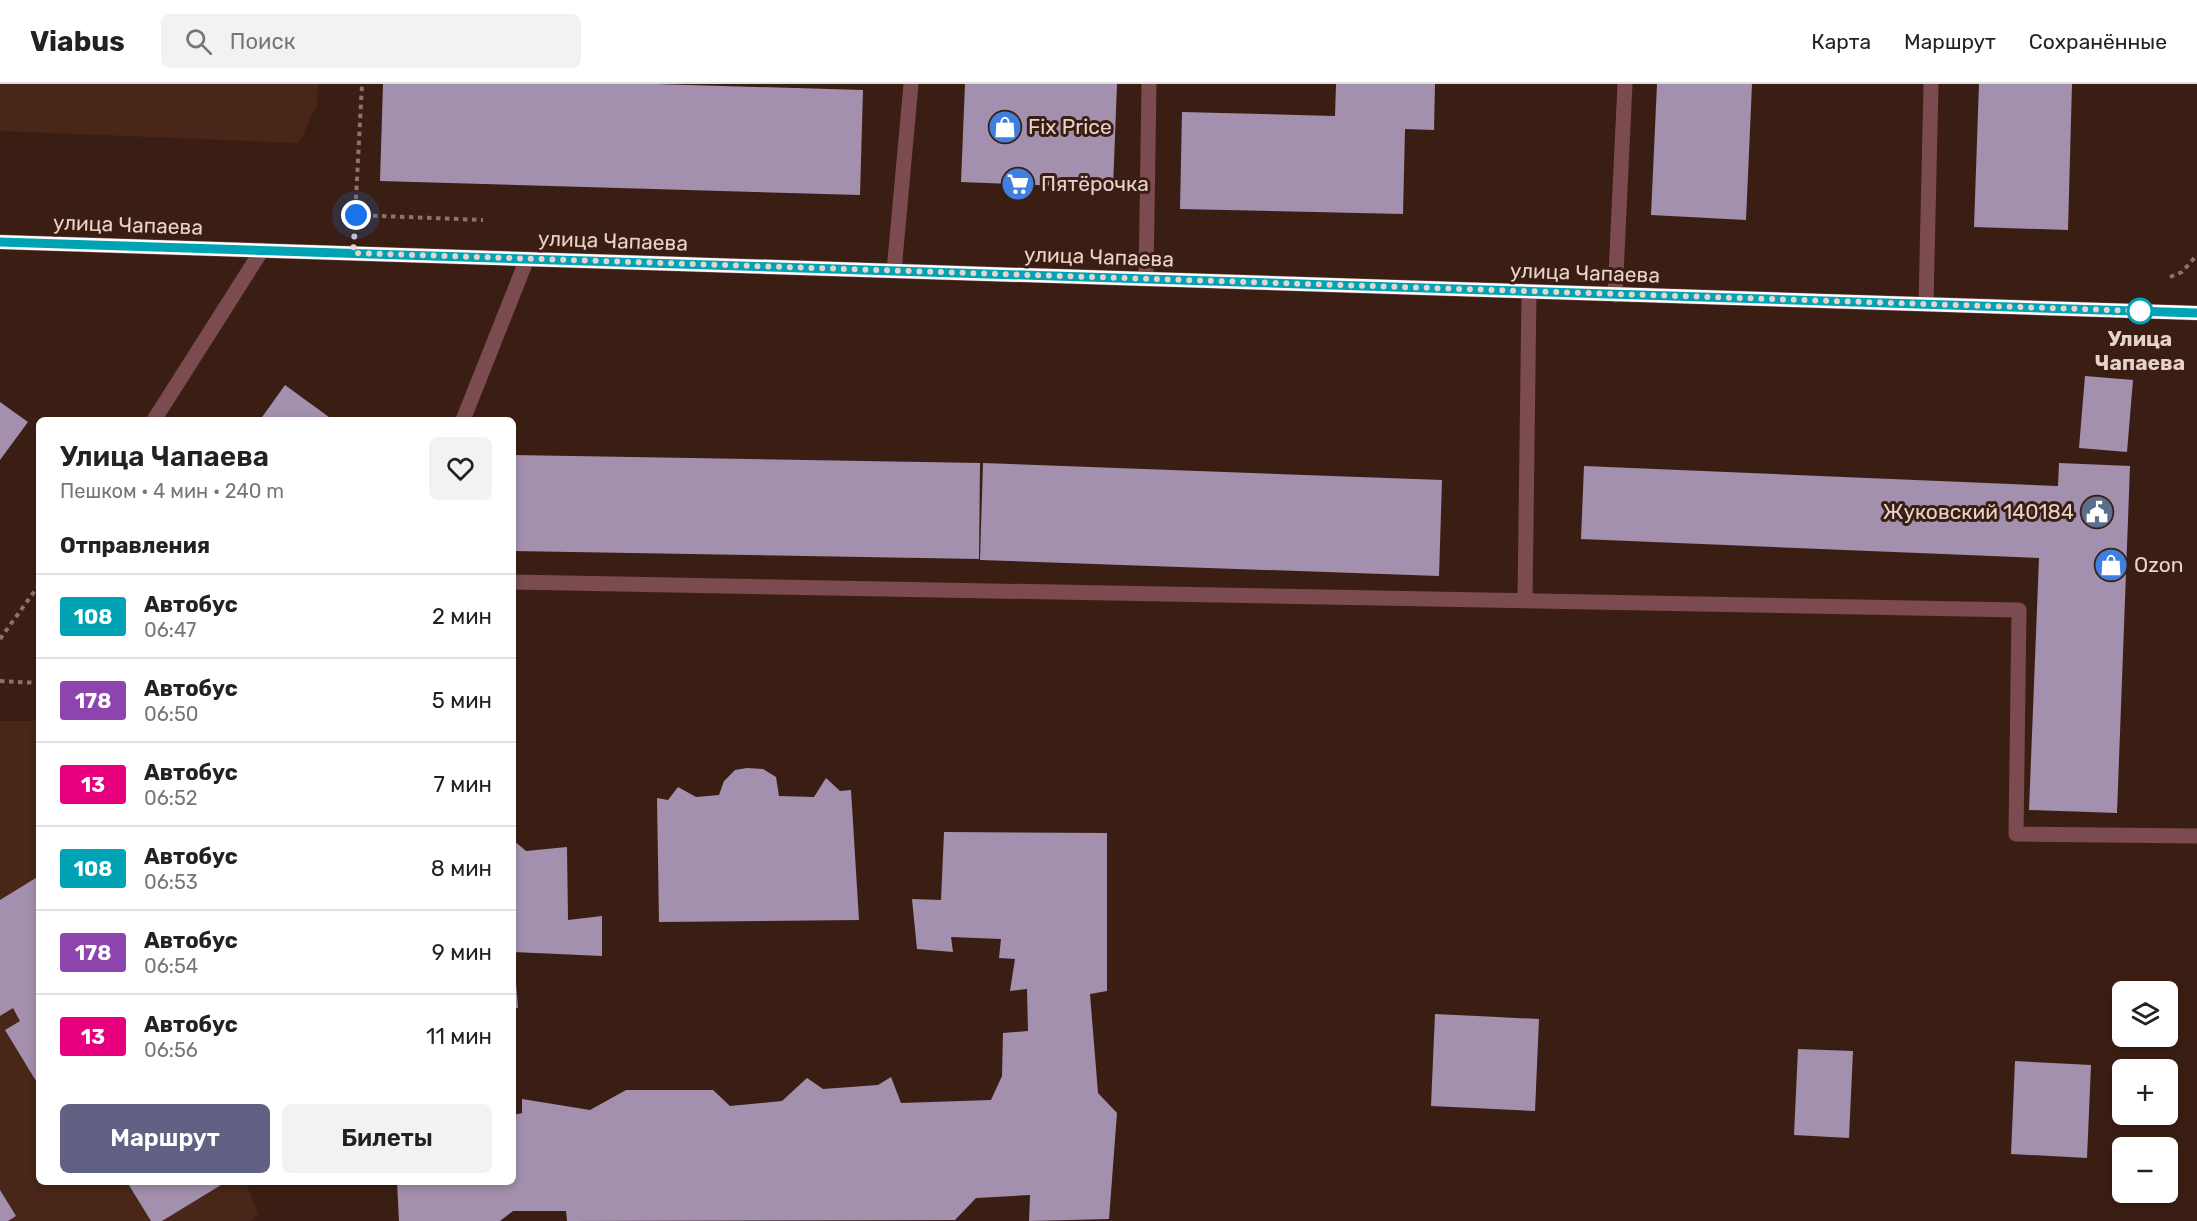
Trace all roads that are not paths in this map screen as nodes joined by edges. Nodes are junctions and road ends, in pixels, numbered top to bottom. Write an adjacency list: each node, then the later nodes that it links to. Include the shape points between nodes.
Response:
1 (910, 84): 8 (street)
2 (1149, 84): 9 (street)
3 (1625, 84): 11 (street)
4 (1931, 84): 12 (street)
5 (0, 242): 6 (street, улица Чапаева)
6 (262, 250): 7 (street, улица Чапаева); 14 (street)
7 (527, 259): 8 (street, улица Чапаева); 15 (street)
8 (894, 271): 9 (street, улица Чапаева)
9 (1146, 279): 10 (street, улица Чапаева)
10 (1529, 292): 11 (street, улица Чапаева); 17 (street)
11 (1615, 295): 12 (street, улица Чапаева)
12 (1926, 304): 13 (street, улица Чапаева)
13 (2197, 313)
14 (156, 417)
15 (464, 417)
16 (516, 582): 17 (street)
17 (1525, 600): 18 (street, via 2019,610 2016,834)
18 (2197, 836)

